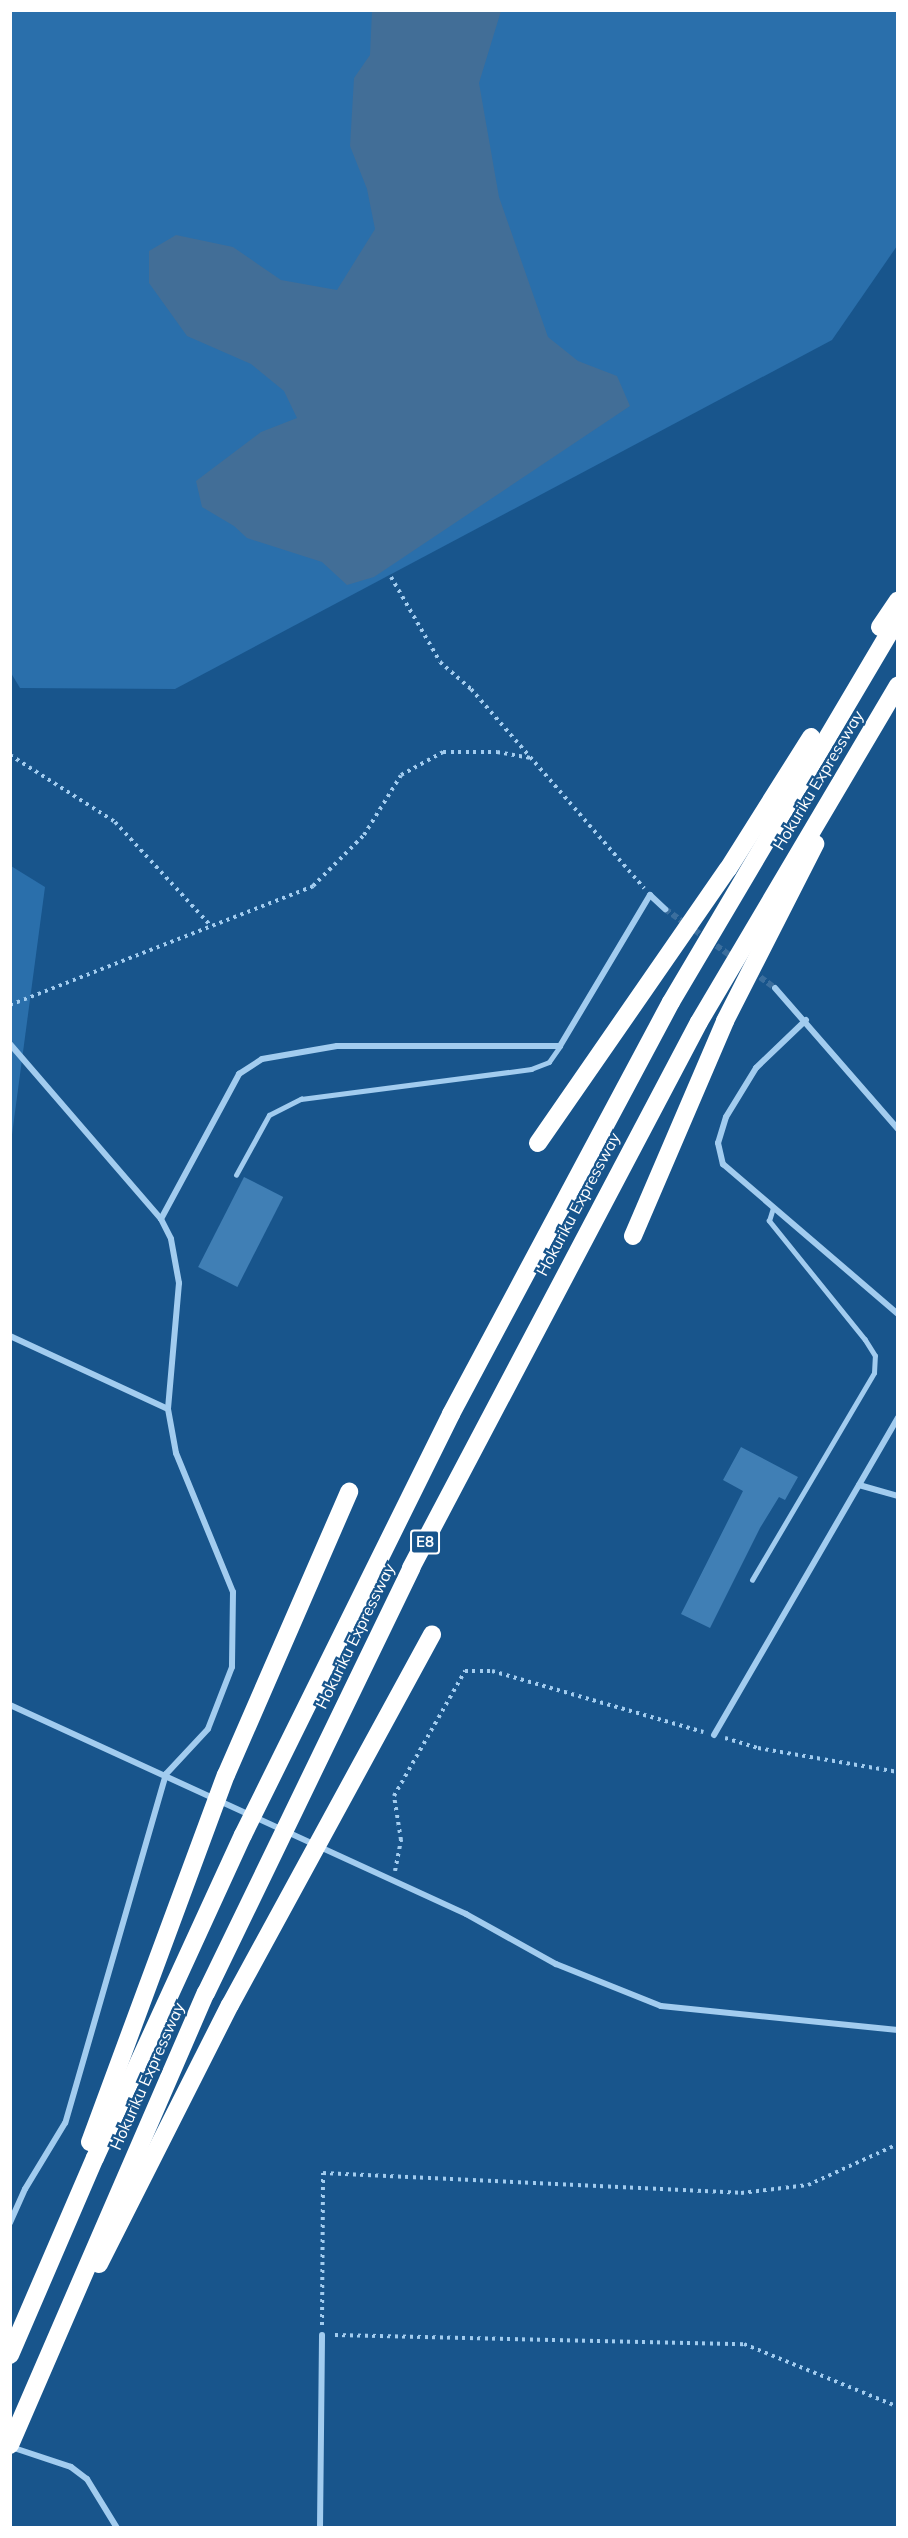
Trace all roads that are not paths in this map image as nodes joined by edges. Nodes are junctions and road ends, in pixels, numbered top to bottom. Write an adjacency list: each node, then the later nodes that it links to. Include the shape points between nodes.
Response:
1 (897, 600): 10 (highway, via 728,868)
2 (897, 618): 29 (highway, Hokuriku Expressway / E8, via 671,1002 451,1414 243,1834)
3 (897, 687): 14 (highway, via 771,926); 32 (highway, Hokuriku Expressway / E8, via 699,1022 411,1568 206,1993)
4 (665, 909): 8 (street, via 650,895)
5 (775, 988): 6 (street)
6 (806, 1020): 9 (street); 12 (street, via 756,1068 726,1117 718,1143 723,1164)
7 (10, 1044): 13 (street)
8 (560, 1046): 11 (lane, via 549,1062 531,1069 301,1099 270,1115); 13 (street, via 337,1046 262,1059 238,1074)
9 (897, 1129)
10 (538, 1143)
11 (236, 1175)
12 (773, 1208): 15 (street); 22 (lane, via 769,1221 875,1356 874,1373)
13 (160, 1220): 17 (street, via 178,1261 179,1283)
14 (633, 1236)
15 (897, 1314)
16 (10, 1336): 17 (street)
17 (168, 1409): 26 (street, via 176,1453 234,1592 232,1667 208,1729)
18 (897, 1418): 19 (street)
19 (859, 1485): 21 (street); 25 (street)
20 (349, 1492): 29 (highway, via 222,1785)
21 (897, 1496)
22 (752, 1580)
23 (432, 1634): 32 (highway, via 399,1689 137,2183)
24 (10, 1705): 26 (street)
25 (714, 1735)
26 (166, 1774): 27 (street, via 466,1914 556,1964 661,2006); 28 (street, via 65,2123 25,2189)
27 (897, 2030)
28 (10, 2223)
29 (24, 2320): 31 (highway, Hokuriku Expressway / E8)
30 (322, 2335): 35 (street)
31 (10, 2355)
32 (14, 2439): 33 (highway); 34 (street, via 87,2479)
33 (10, 2452)
34 (117, 2528)
35 (320, 2528)

